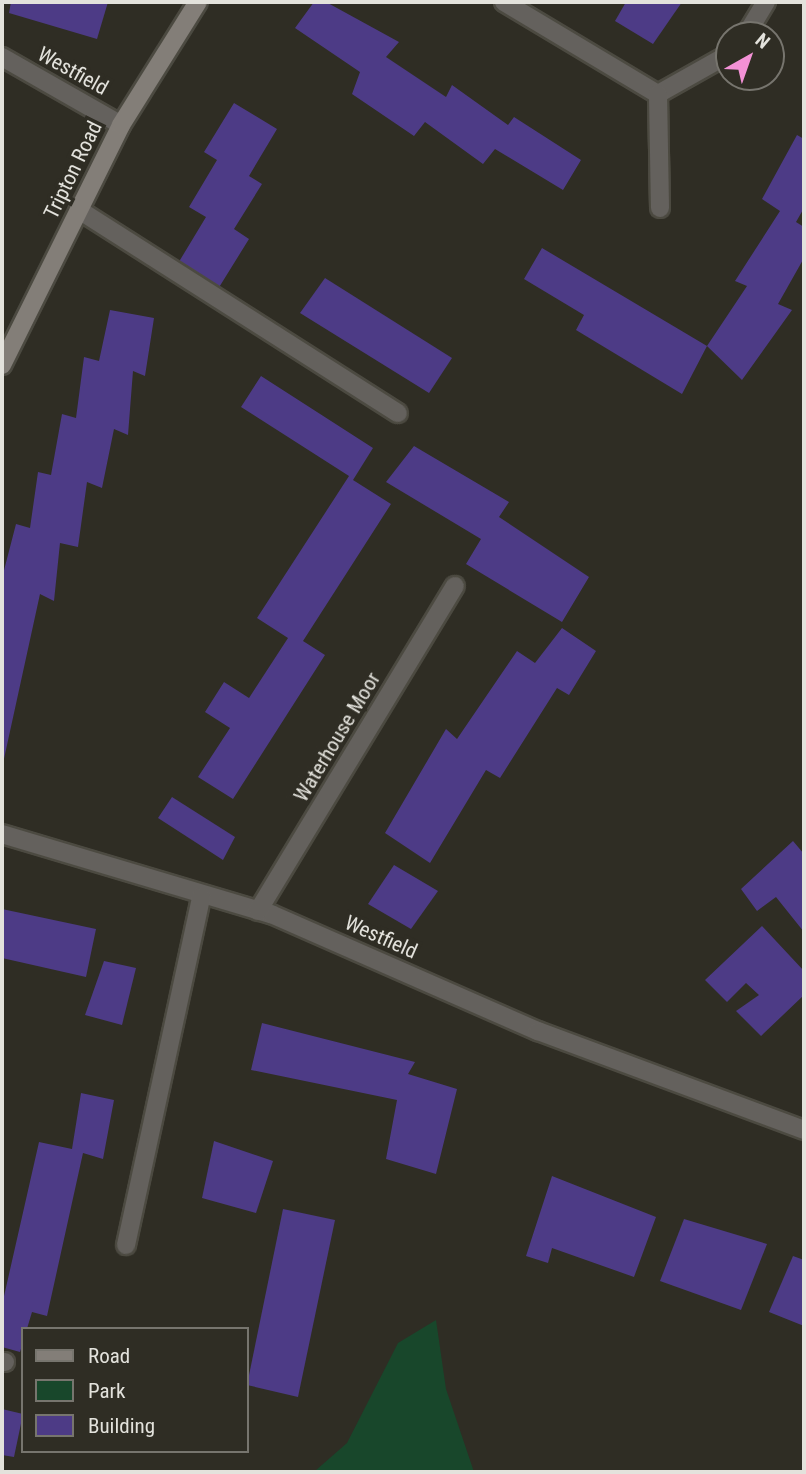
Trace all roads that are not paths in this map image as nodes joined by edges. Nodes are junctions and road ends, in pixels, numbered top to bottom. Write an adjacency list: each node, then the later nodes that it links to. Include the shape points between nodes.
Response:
1 (198, 2): 8 (street, Tripton Road)
2 (504, 2): 7 (street)
3 (766, 2): 4 (street)
4 (754, 21)
5 (2, 57): 8 (street, Westfield)
6 (715, 62): 7 (street)
7 (658, 94): 9 (street)
8 (121, 125): 10 (street, Tripton Road)
9 (660, 208)
10 (79, 210): 11 (street, Tripton Road); 12 (street)
11 (2, 365)
12 (398, 413)
13 (455, 586): 16 (street, Waterhouse Moor)
14 (2, 834): 15 (street, Westfield)
15 (201, 897): 16 (street, Westfield); 18 (street)
16 (258, 911): 17 (street, Westfield, via 538,1031)
17 (804, 1130)
18 (126, 1245)

